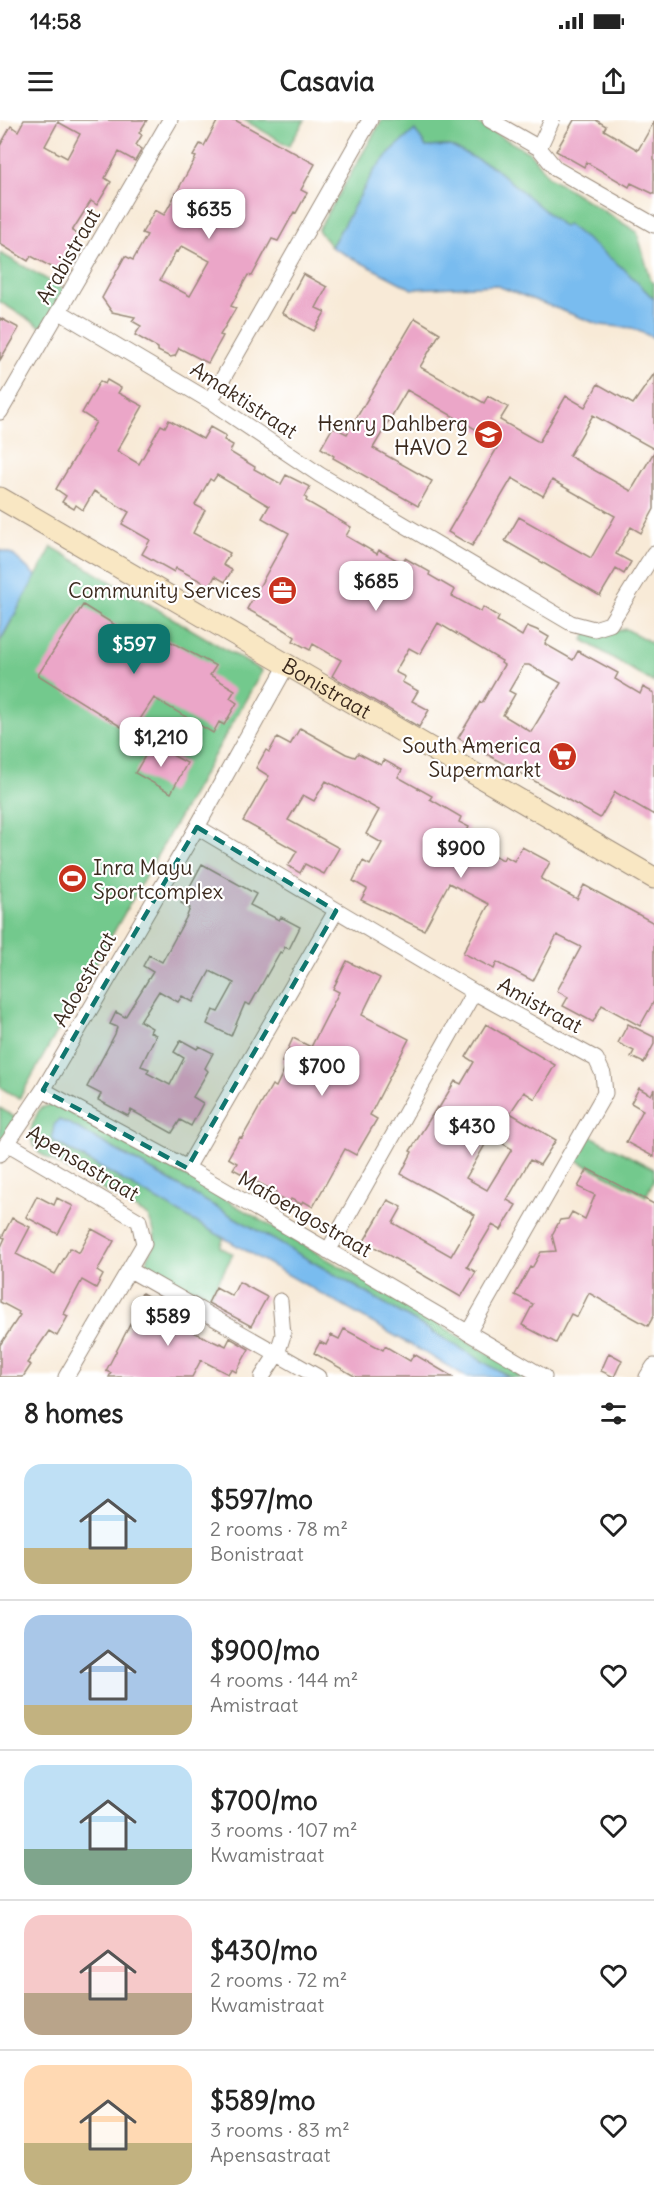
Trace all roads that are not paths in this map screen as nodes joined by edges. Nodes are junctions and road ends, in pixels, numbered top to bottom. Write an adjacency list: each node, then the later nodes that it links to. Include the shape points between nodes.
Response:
1 (170, 120): 7 (street, Arabistraat)
2 (370, 120): 8 (street)
3 (490, 120): 5 (street)
4 (552, 120): 5 (street)
5 (539, 148): 6 (street, via 556,168)
6 (654, 225)
7 (60, 312): 8 (street, Amaktistraat); 9 (street, Arabistraat)
8 (210, 401): 11 (street, Amaktistraat, via 329,481 570,623 594,629 610,624)
9 (0, 412)
10 (0, 498): 12 (street, Bonistraat)
11 (654, 553)
12 (287, 665): 13 (street, Adoestraat); 14 (street, Bonistraat)
13 (196, 827): 15 (street, Amistraat); 17 (street, Adoestraat)
14 (654, 878)
15 (336, 911): 16 (street, Amistraat); 19 (street)
16 (474, 992): 20 (street); 23 (street, Amistraat, via 596,1059 603,1074 604,1093)
17 (43, 1090): 18 (street, Adoestraat); 19 (street, Mafoengostraat)
18 (3, 1148): 21 (street, Apensastraat, via 140,1221 144,1244)
19 (187, 1168): 20 (street, Mafoengostraat)
20 (328, 1251): 23 (street, Mafoengostraat)
21 (130, 1270): 24 (street); 26 (street, Apensastraat)
22 (280, 1301): 24 (street, via 283,1335)
23 (468, 1333): 29 (street, Mafoengostraat)
24 (277, 1353): 27 (street); 28 (street)
25 (654, 1366): 30 (street)
26 (66, 1377)
27 (262, 1377)
28 (318, 1377)
29 (544, 1377)
30 (647, 1377)

